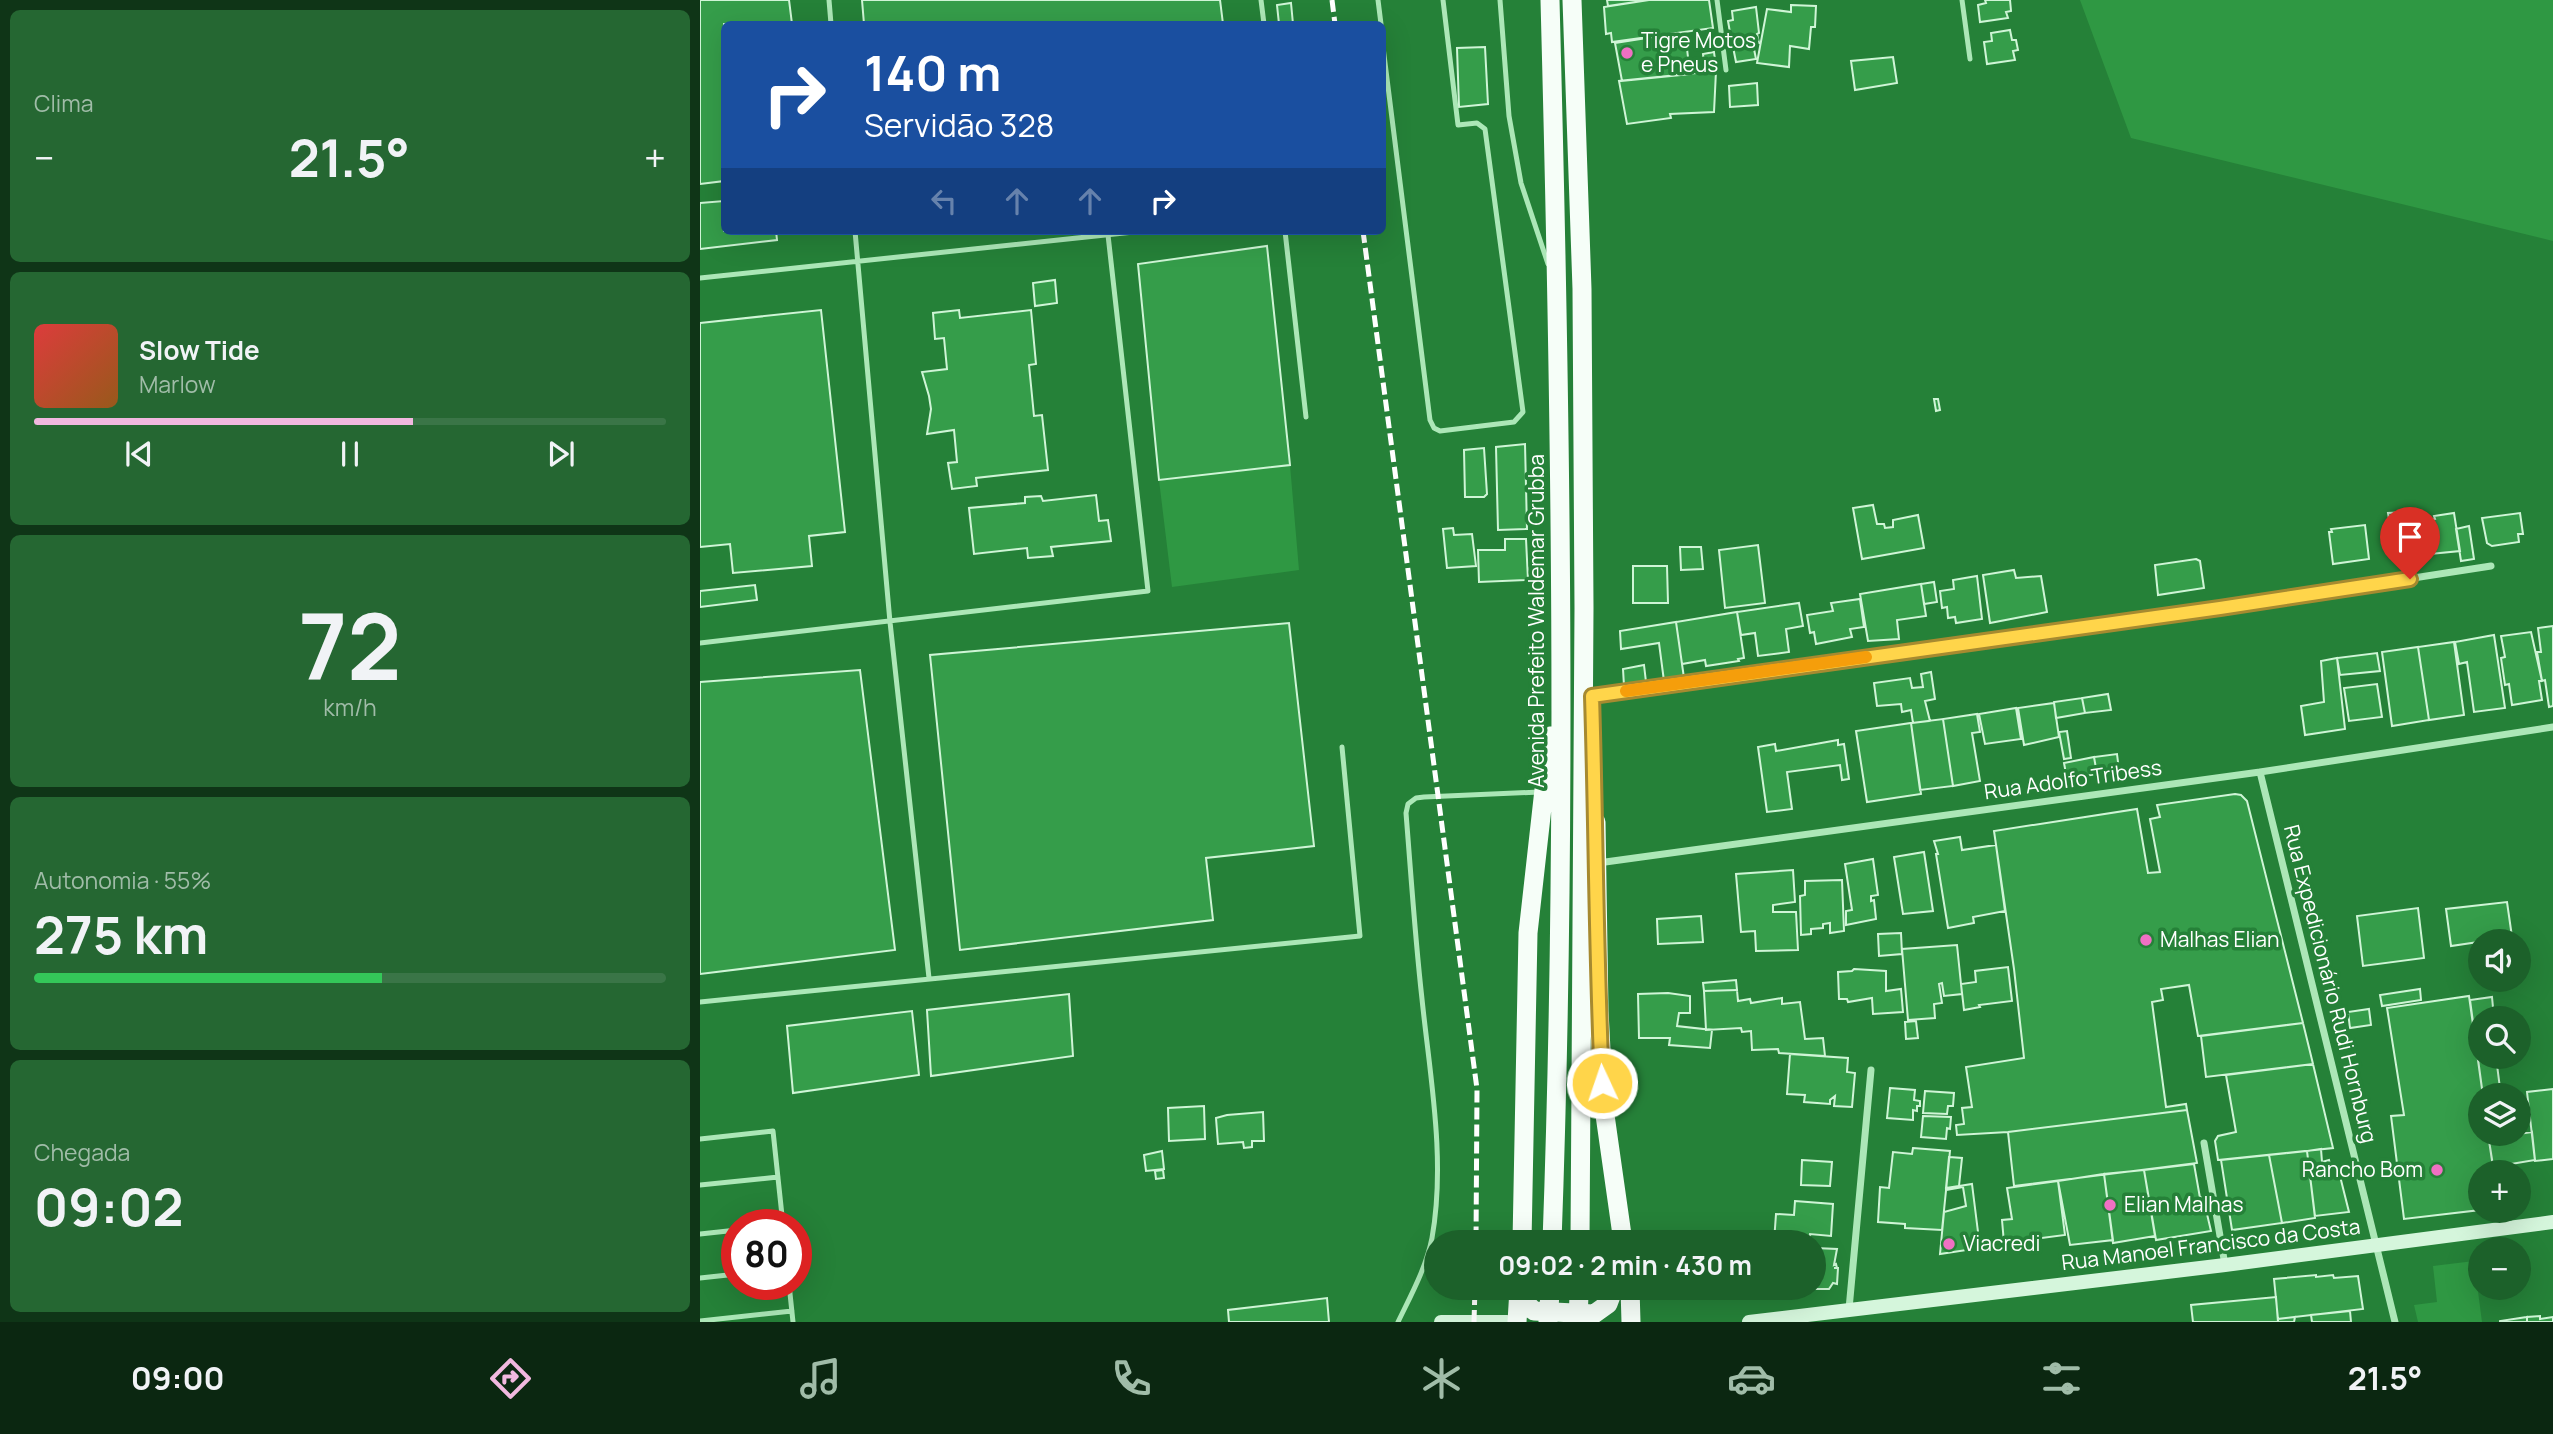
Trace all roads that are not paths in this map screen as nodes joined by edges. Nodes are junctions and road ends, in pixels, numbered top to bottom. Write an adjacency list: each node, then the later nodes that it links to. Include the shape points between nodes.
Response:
1 (829, 0): 10 (lane)
2 (1261, 0): 11 (lane)
3 (1378, 0): 12 (lane)
4 (1443, 0): 15 (lane, via 1458,125 1477,122 1485,129 1523,412 1514,422 1440,431 1430,420)
5 (1500, 0): 21 (lane, via 1509,116 1521,183)
6 (1550, 0): 21 (highway, Avenida Prefeito Waldemar Grubba)
7 (1572, 0): 24 (highway, via 1582,289)
8 (1717, 0): 14 (lane)
9 (1962, 0): 13 (lane)
10 (831, 21)
11 (1264, 21)
12 (1381, 21)
13 (1970, 59)
14 (1726, 70)
15 (1386, 71)
16 (856, 235): 19 (lane)
17 (1108, 235): 19 (lane); 25 (lane, via 1147,591)
18 (1285, 235): 22 (lane)
19 (859, 263): 20 (lane); 25 (lane)
20 (700, 278)
21 (1558, 292): 27 (highway, Avenida Prefeito Waldemar Grubba)
22 (1306, 417)
23 (2491, 566): 28 (street)
24 (1584, 608): 28 (highway); 45 (highway)
25 (890, 622): 26 (lane); 34 (lane)
26 (700, 643)
27 (1561, 673): 32 (highway); 44 (highway, Avenida Prefeito Waldemar Grubba)
28 (1592, 696): 33 (highway)
29 (2553, 727): 31 (street, Rua Adolfo Tribess)
30 (1342, 747): 34 (lane, via 1360,936)
31 (2260, 772): 33 (street, Rua Adolfo Tribess); 49 (street, Rua Expedicionário Rudi Hornburg)
32 (1542, 792): 43 (highway, via 1528,933); 64 (lane, via 1424,797 1408,804 1436,1140 1436,1204 1420,1276)
33 (1597, 863): 46 (highway, via 1603,1094)
34 (929, 978): 35 (lane)
35 (700, 1002)
36 (1871, 1070): 61 (street)
37 (700, 1139): 39 (lane, via 773,1131)
38 (2204, 1143): 50 (street)
39 (778, 1177): 40 (lane); 41 (lane)
40 (700, 1185)
41 (781, 1209)
42 (2553, 1223): 49 (main road, Rua Manoel Francisco da Costa)
43 (1522, 1230)
44 (1552, 1230)
45 (1580, 1230)
46 (1620, 1230)
47 (721, 1232): 48 (lane)
48 (700, 1234)
49 (2376, 1245): 50 (main road, Rua Manoel Francisco da Costa); 72 (street, Rua Expedicionário Rudi Hornburg)
50 (2225, 1265): 61 (main road, Rua Manoel Francisco da Costa)
51 (721, 1276): 52 (lane)
52 (700, 1278)
53 (791, 1300): 60 (lane)
54 (1518, 1300): 67 (highway)
55 (1524, 1300): 58 (highway, via 1534,1311 1594,1314)
56 (1549, 1300): 68 (highway, bridge)
57 (1579, 1300): 69 (highway, bridge)
58 (1610, 1300)
59 (1630, 1300): 70 (highway)
60 (792, 1311): 62 (lane); 63 (lane)
61 (1849, 1311): 71 (main road, Rua Manoel Francisco da Costa)
62 (700, 1321)
63 (793, 1322)
64 (1398, 1322)
65 (1441, 1322): 66 (main road)
66 (1507, 1322)
67 (1517, 1322)
68 (1548, 1322)
69 (1578, 1322)
70 (1631, 1322)
71 (1749, 1322)
72 (2395, 1322)

